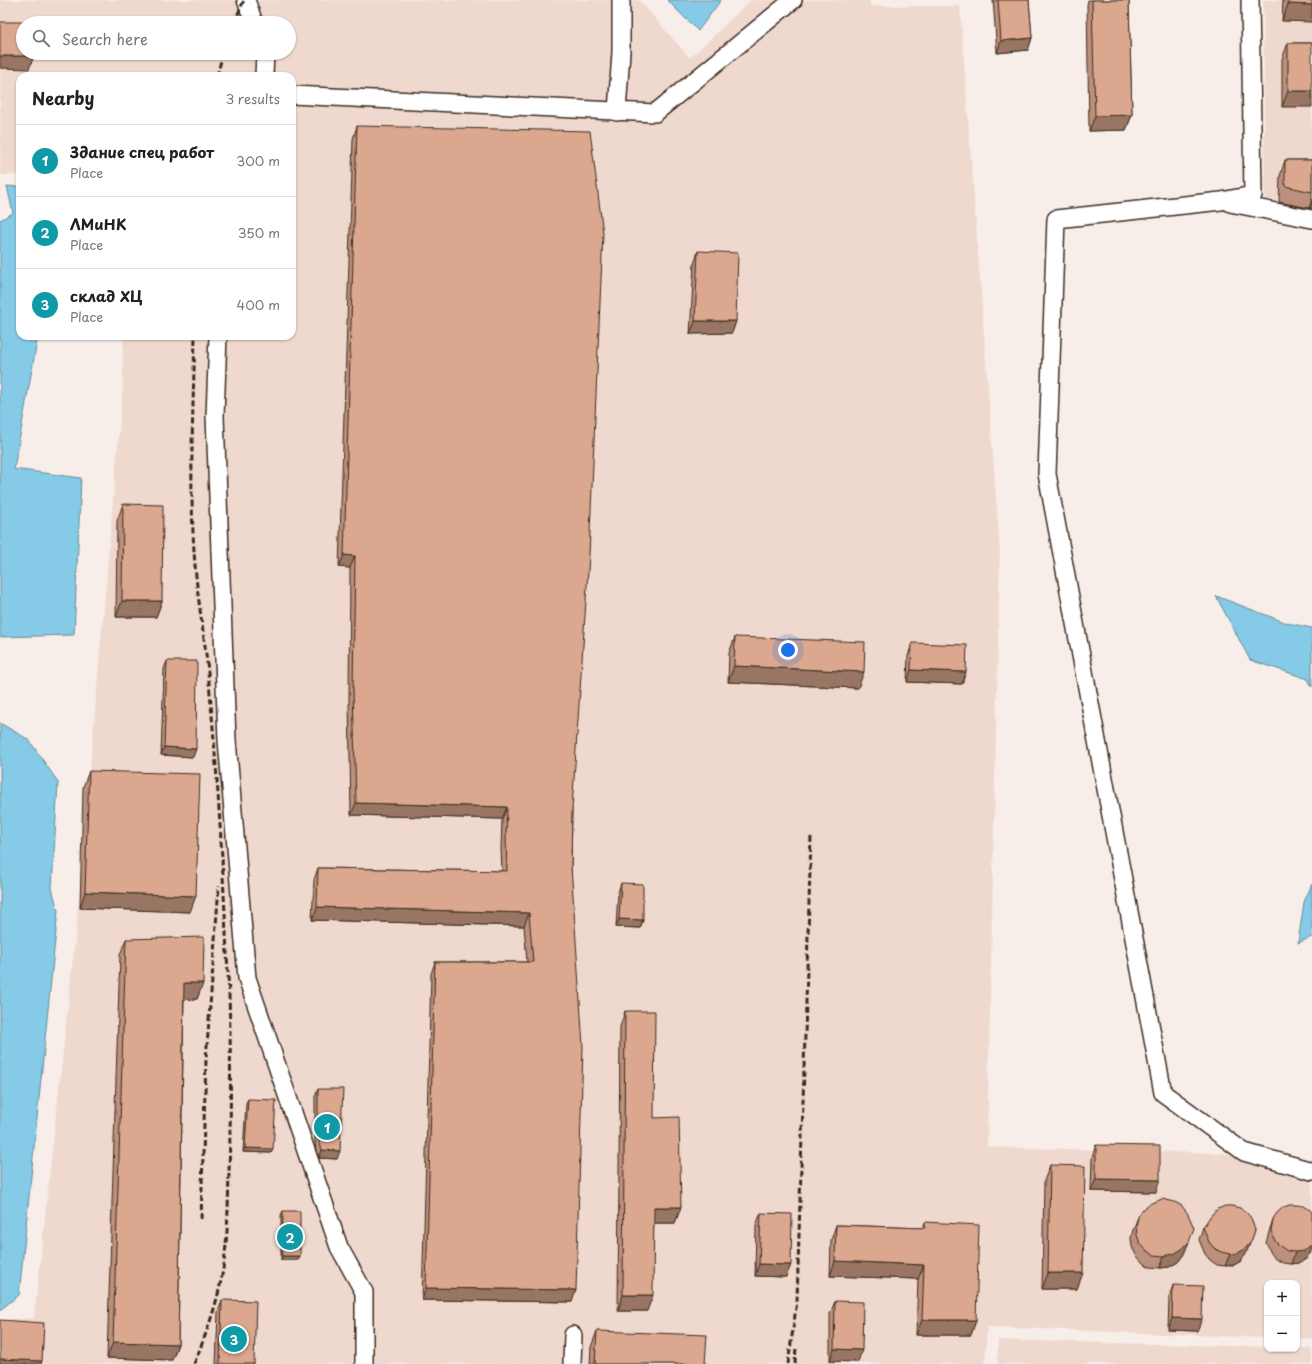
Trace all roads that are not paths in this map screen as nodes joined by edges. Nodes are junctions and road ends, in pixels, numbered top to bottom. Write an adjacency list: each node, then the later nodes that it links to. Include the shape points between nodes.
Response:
1 (246, 0): 5 (lane)
2 (621, 0): 9 (lane)
3 (793, 0): 9 (lane, via 655,113)
4 (1250, 0): 10 (lane, via 1253,195)
5 (252, 16)
6 (265, 60): 7 (lane)
7 (264, 72)
8 (296, 95): 9 (lane)
9 (617, 112)
10 (1220, 201): 11 (lane); 13 (lane, via 1056,219 1046,474 1163,1093 1244,1152)
11 (1312, 219)
12 (218, 340): 15 (lane, via 215,416 227,740 247,978 339,1247 364,1292)
13 (1312, 1171)
14 (573, 1335): 16 (lane)
15 (364, 1364)
16 (572, 1364)

